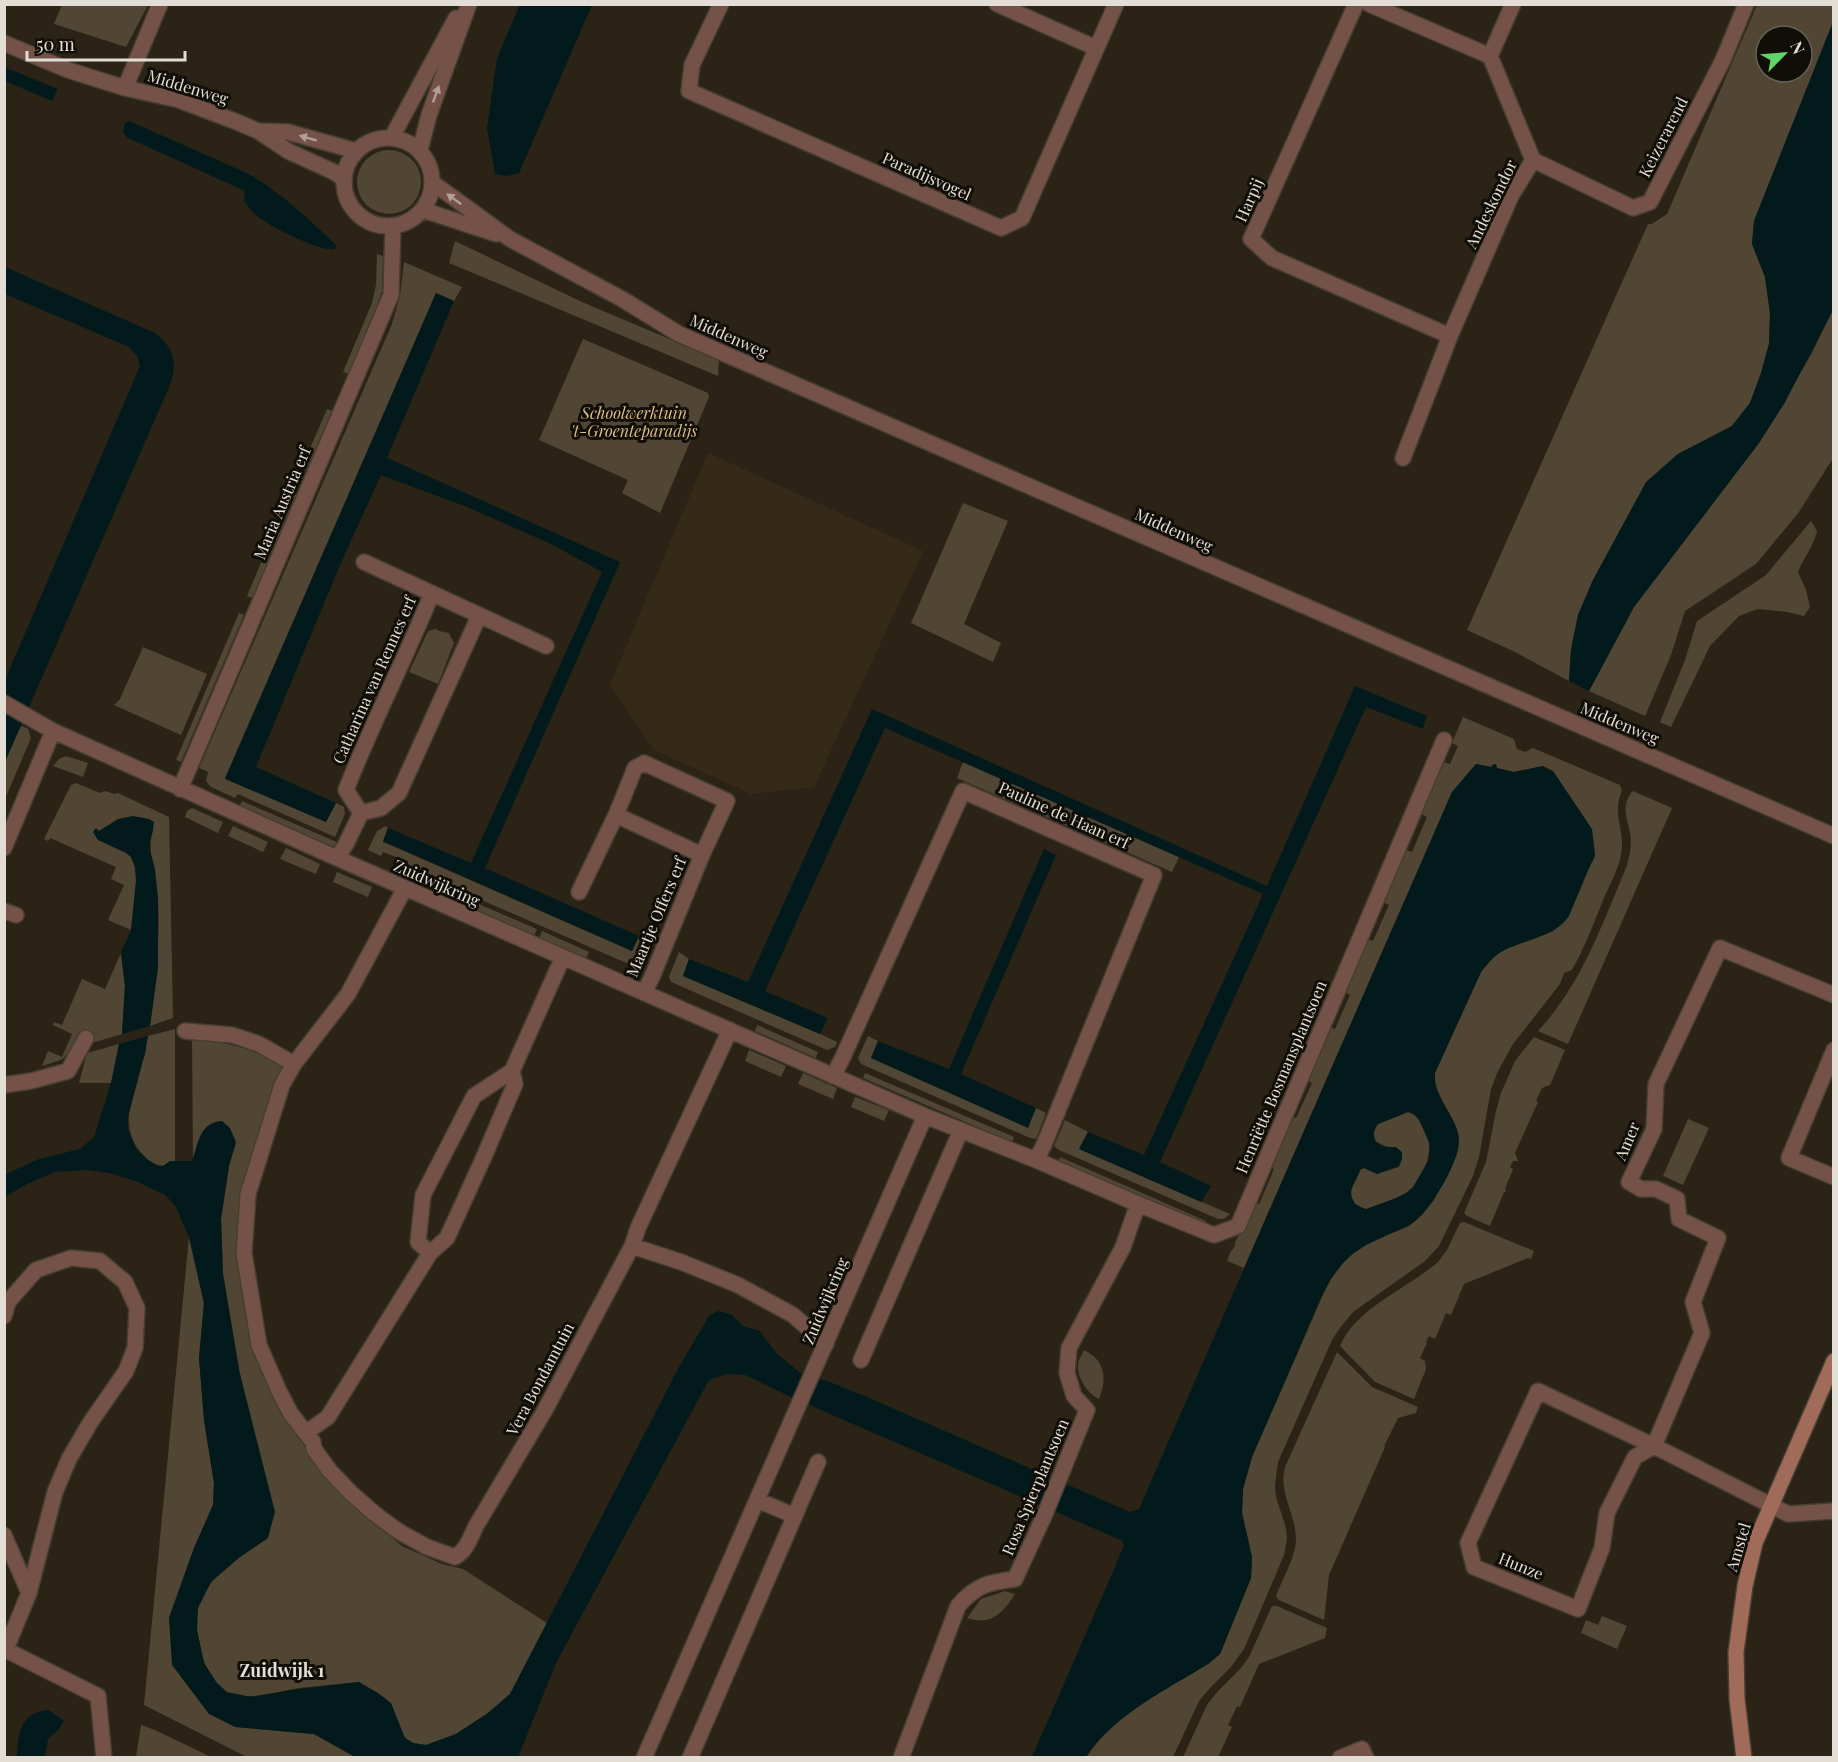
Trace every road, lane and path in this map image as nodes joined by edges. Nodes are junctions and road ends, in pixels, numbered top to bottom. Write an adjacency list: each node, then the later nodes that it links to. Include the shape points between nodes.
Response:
1 (160, 4): 14 (street)
2 (463, 4): 16 (street)
3 (469, 4): 17 (street, one-way to 3)
4 (721, 4): 12 (street, Paradijsvogel, via 692,65 689,91 1001,228 1022,218)
5 (997, 4): 12 (street)
6 (1116, 4): 12 (street, Paradijsvogel)
7 (1356, 4): 25 (street, Harpij, via 1251,239 1272,258)
8 (1369, 4): 13 (street)
9 (1513, 4): 13 (street)
10 (1746, 4): 19 (street, Keizerarend, via 1723,60 1650,202 1633,208)
11 (4, 42): 14 (street, Middenweg, via 68,70)
12 (1096, 48)
13 (1490, 56): 19 (street, Andeskondor)
14 (125, 88): 15 (street, Middenweg, via 179,100)
15 (258, 131): 18 (street, Middenweg, one-way to 15, via 288,132); 20 (street, Middenweg)
16 (392, 137): 17 (street, via 406,140); 18 (street, via 365,143)
17 (420, 150): 21 (street, via 430,165)
18 (356, 151): 20 (street, via 347,164)
19 (1533, 160): 25 (street, Andeskondor, via 1511,196)
20 (344, 179): 23 (street, via 345,194 363,219)
21 (433, 183): 22 (street); 24 (street, Middenweg, one-way to 21)
22 (423, 210): 23 (street, via 405,224); 24 (street, Middenweg)
23 (393, 226): 34 (street, Maria Austria erf, via 391,295)
24 (510, 239): 37 (street, Middenweg, via 700,344)
25 (1450, 336): 26 (street, Andeskondor)
26 (1402, 458)
27 (364, 562): 28 (street, Catharina van Rennes erf)
28 (432, 593): 29 (street, Catharina van Rennes erf); 35 (street, Catharina van Rennes erf, via 346,790)
29 (479, 616): 30 (street, Catharina van Rennes erf); 35 (street, via 399,793 381,808)
30 (546, 646)
31 (4, 703): 32 (street, Zuidwijkring)
32 (53, 731): 34 (street, Zuidwijkring); 38 (street)
33 (1444, 740): 58 (street, Henriëtte Bosmansplantsoen, via 1238,1226 1214,1235)
34 (180, 789): 40 (street, Zuidwijkring)
35 (361, 813): 40 (street)
36 (616, 815): 39 (street, Maartje Offers erf); 39 (street, Maartje Offers erf, via 635,768 644,763 727,801); 42 (street, Maartje Offers erf)
37 (1833, 836)
38 (4, 848)
39 (702, 855): 44 (street, Maartje Offers erf)
40 (337, 858): 41 (street, Zuidwijkring)
41 (405, 888): 43 (street, Zuidwijkring); 50 (street, via 348,994)
42 (579, 892)
43 (563, 957): 44 (street, Zuidwijkring); 51 (street)
44 (644, 993): 46 (street, Zuidwijkring)
45 (1833, 995): 66 (street, Amer, via 1720,948 1656,1083 1654,1129 1629,1182 1641,1189 1656,1188 1677,1199 1679,1219 1718,1238 1693,1302 1702,1333)
46 (730, 1030): 52 (street, Zuidwijkring); 59 (street, Vera Bondamtuin)
47 (185, 1031): 50 (street, via 232,1035 259,1044)
48 (86, 1038): 53 (street, via 68,1071)
49 (1833, 1050): 57 (street, via 1789,1158)
50 (294, 1064): 65 (street, via 282,1085 248,1194 244,1253 259,1346 291,1414)
51 (512, 1071): 60 (street, via 515,1084 483,1160 447,1238); 60 (street, via 474,1096 423,1195 418,1242)
52 (833, 1076): 54 (street, Zuidwijkring); 56 (street, Pauline de Haan erf, via 963,791 1154,875)
53 (4, 1085)
54 (925, 1116): 55 (street, Zuidwijkring); 62 (street, Zuidwijkring)
55 (961, 1130): 56 (street, Zuidwijkring); 63 (street)
56 (1036, 1160): 58 (street, Henriëtte Bosmansplantsoen)
57 (1833, 1178)
58 (1138, 1204): 78 (street, Rosa Spierplantsoen, via 1123,1247 1069,1348 1067,1373 1074,1396 1087,1410 1045,1514 1015,1579 979,1586 958,1606)
59 (632, 1246): 62 (street, via 738,1285 793,1315); 65 (street, Vera Bondamtuin, via 545,1410 467,1545 455,1557 398,1531 375,1514 330,1471)
60 (430, 1253): 65 (street, via 328,1417)
61 (4, 1316): 73 (street, via 8,1302 36,1270 71,1258 100,1261 125,1282 137,1308 135,1348 126,1371 69,1459 55,1492)
62 (826, 1344): 68 (street, Zuidwijkring)
63 (861, 1359)
64 (1833, 1361): 69 (street, Amstel)
65 (307, 1432)
66 (1654, 1446): 66 (street, Hunze, via 1538,1392 1468,1544 1474,1567 1578,1609 1602,1548 1606,1513 1635,1457); 69 (street, Hunze)
67 (818, 1462): 71 (street)
68 (757, 1500): 71 (street); 76 (street, Zuidwijkring)
69 (1771, 1505): 70 (street, Hunze, via 1788,1514); 81 (street, Amstel, via 1755,1543 1738,1625 1737,1699)
70 (1833, 1511)
71 (795, 1516): 77 (street)
72 (4, 1534): 73 (street)
73 (29, 1593): 74 (street)
74 (5, 1649): 75 (street, via 98,1696)
75 (104, 1758)
76 (644, 1758)
77 (690, 1758)
78 (901, 1758)
79 (1340, 1758): 80 (street, via 1362,1749)
80 (1366, 1758)
81 (1744, 1758)

